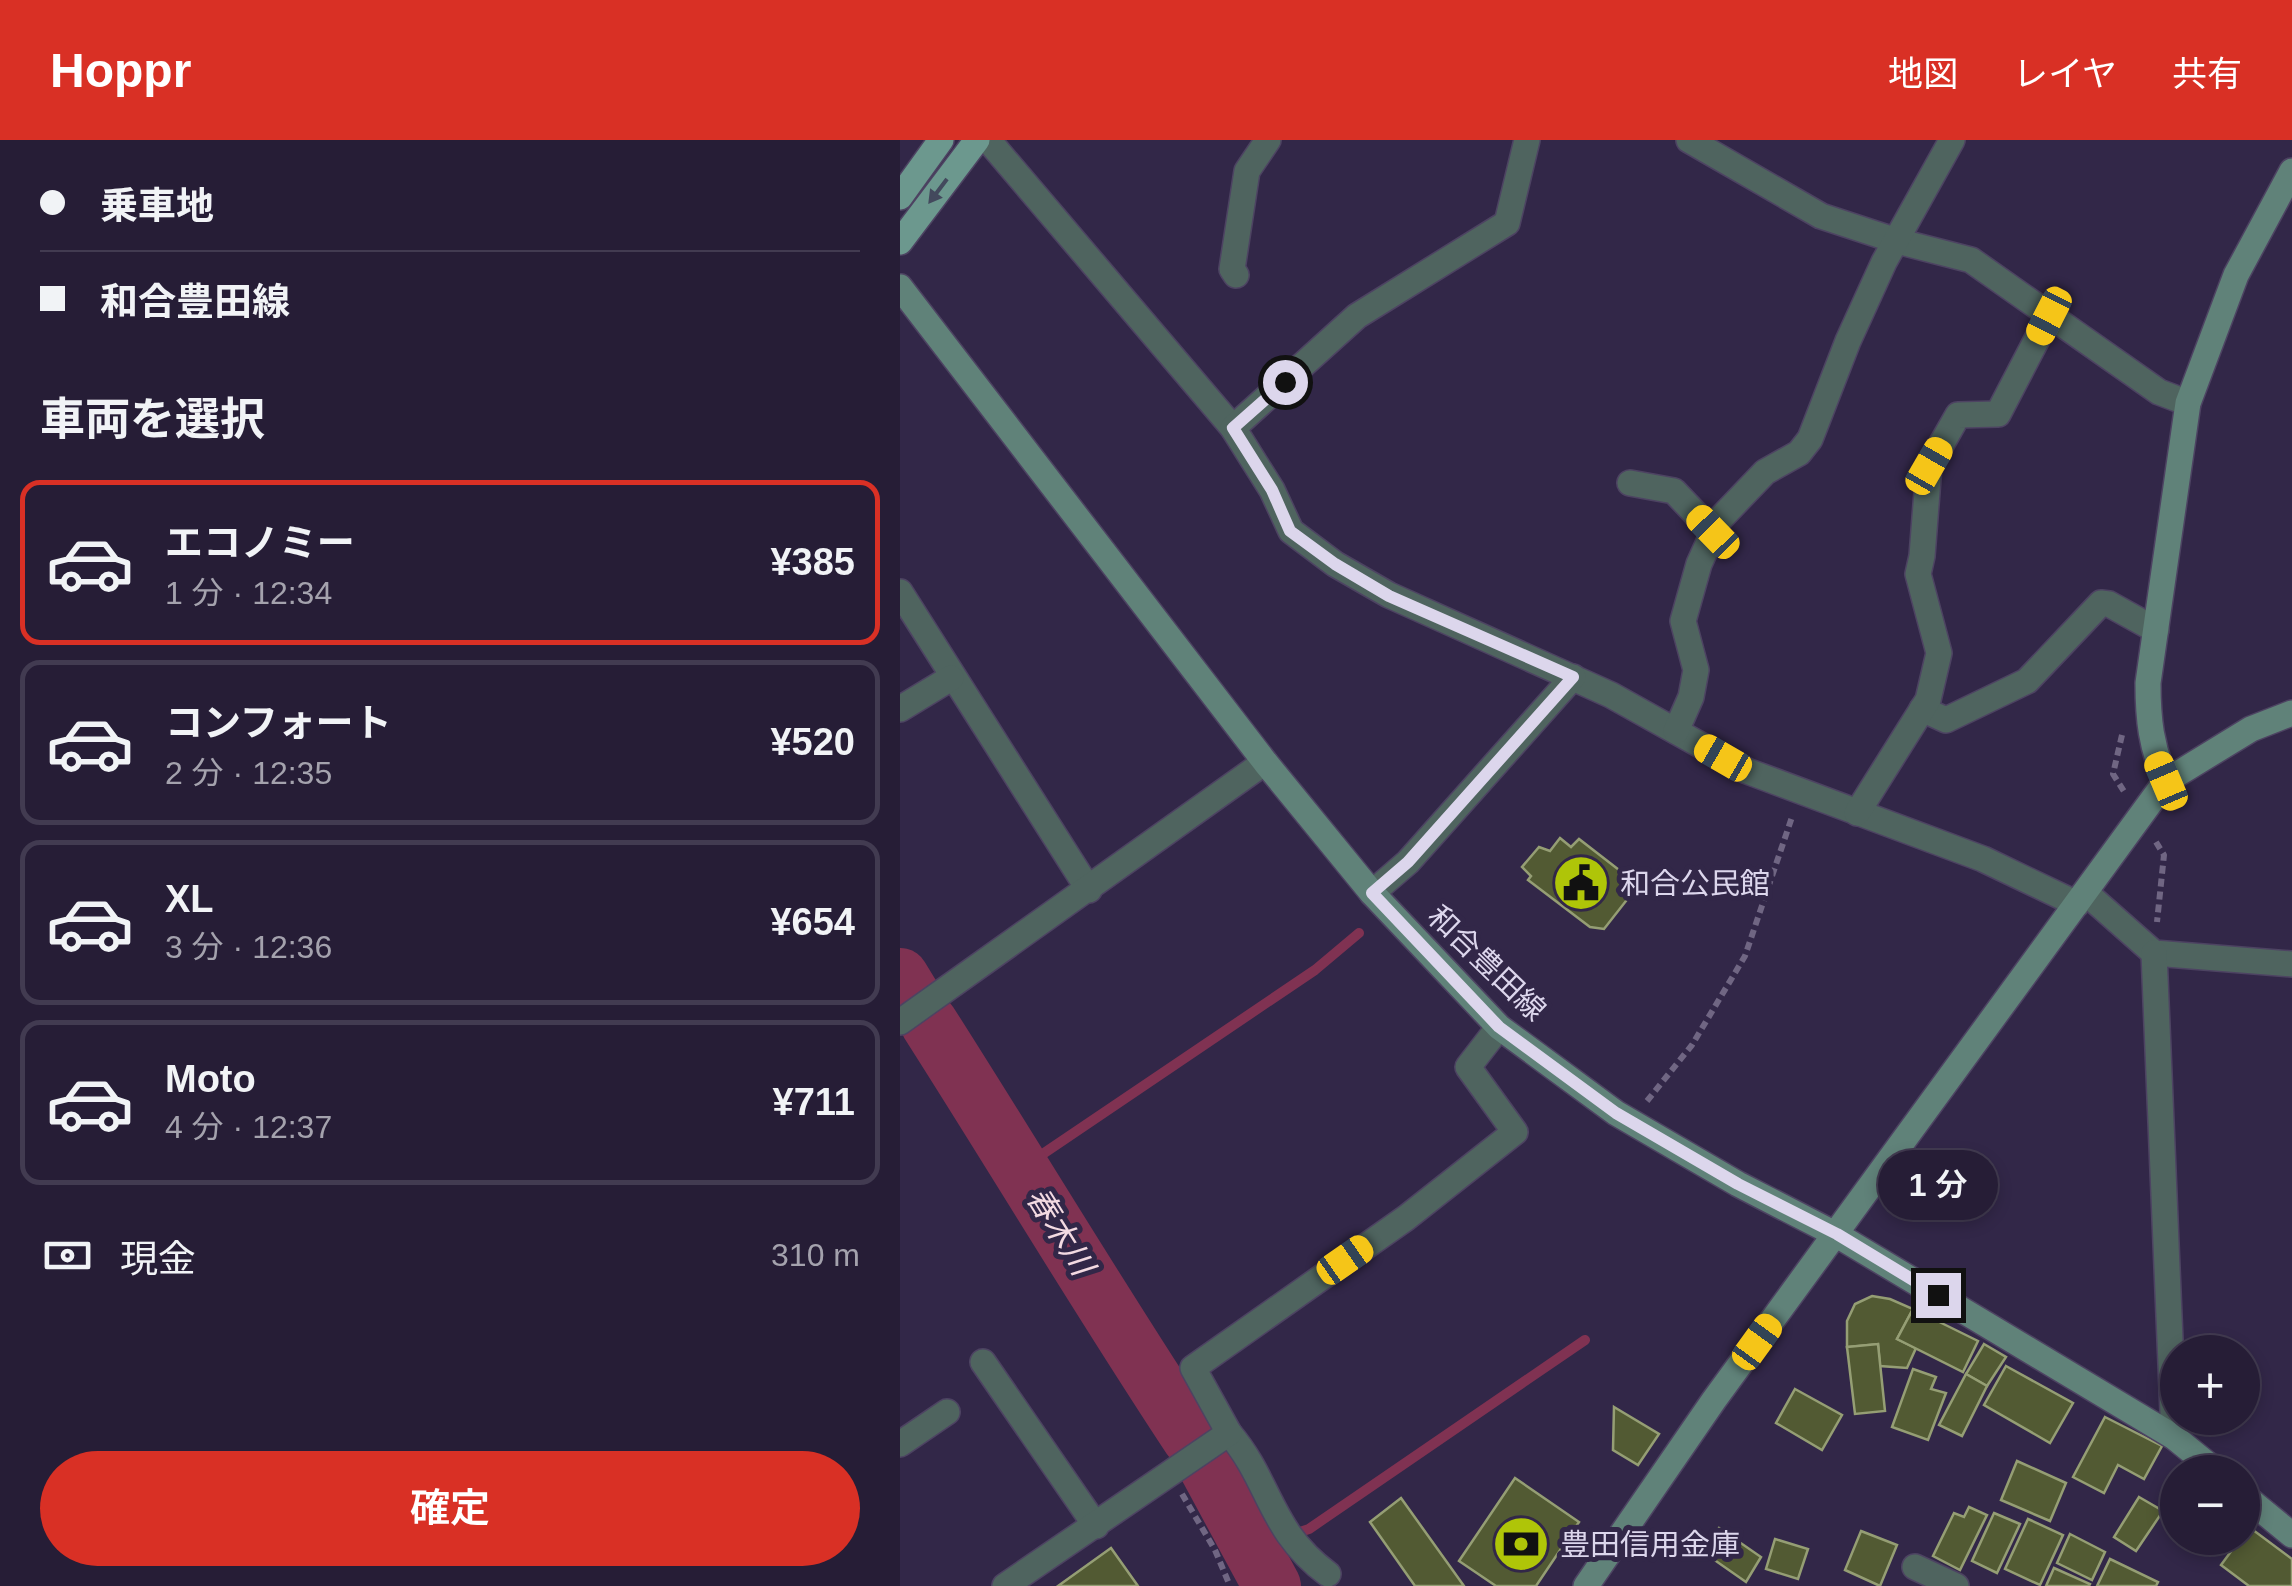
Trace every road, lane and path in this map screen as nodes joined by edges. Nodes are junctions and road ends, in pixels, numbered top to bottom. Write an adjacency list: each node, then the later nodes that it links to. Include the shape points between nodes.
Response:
1 (941, 140): 9 (main road)
2 (976, 140): 11 (main road, one-way to 11)
3 (988, 140): 16 (street)
4 (1268, 140): 12 (street, via 1247,171)
5 (1526, 140): 16 (street, via 1507,224 1358,316)
6 (1689, 140): 10 (street, via 1821,216)
7 (1952, 140): 10 (street)
8 (2292, 171): 15 (main road, via 2236,275)
9 (900, 197)
10 (1896, 241): 14 (street, via 1971,260); 18 (street, via 1810,439 1765,472)
11 (900, 242)
12 (1236, 275)
13 (900, 287): 27 (main road, 和合豊田線)
14 (2049, 316): 15 (street, via 2159,392); 24 (street, via 1998,414 1958,415 1929,466 1918,574 1939,652)
15 (2188, 403): 20 (main road)
16 (1233, 428): 21 (street, via 1290,531 1335,564 1389,596)
17 (1630, 483): 18 (street, via 1674,491)
18 (1713, 532): 26 (street, via 1682,622 1696,670)
19 (900, 592): 22 (street)
20 (2156, 630): 24 (street, via 2100,603 2027,682 1946,720); 28 (main road, via 2148,722)
21 (1573, 677): 26 (street); 33 (street, via 1408,862)
22 (951, 678): 23 (street); 32 (street)
23 (900, 709)
24 (1922, 709): 30 (street)
25 (2292, 713): 28 (main road, via 2251,729)
26 (1676, 730): 29 (street)
27 (1266, 762): 32 (street); 33 (main road, 和合豊田線)
28 (2166, 781): 34 (main road)
29 (1802, 793): 30 (street); 39 (path, via 1745,956 1692,1045)
30 (1857, 814): 34 (street)
31 (2164, 855): 35 (path)
32 (1089, 890): 37 (street)
33 (1372, 893): 38 (main road, 和合豊田線)
34 (2082, 899): 35 (street); 40 (main road)
35 (2154, 953): 36 (street); 44 (street)
36 (2292, 964)
37 (900, 1022)
38 (1499, 1027): 39 (main road, 和合豊田線); 43 (street, via 1468,1067 1515,1132 1193,1368)
39 (1632, 1122): 40 (main road, 和合豊田線)
40 (1837, 1234): 44 (main road, 和合豊田線); 55 (main road)
41 (983, 1362): 49 (street)
42 (947, 1412): 45 (street)
43 (1229, 1433): 47 (street); 52 (street, via 1283,1529)
44 (2174, 1437): 46 (main road, 和合豊田線)
45 (900, 1444)
46 (2196, 1455)
47 (1169, 1474): 49 (street); 54 (path)
48 (2260, 1509): 50 (main road)
49 (1096, 1526): 53 (street)
50 (2292, 1535)
51 (1915, 1568): 56 (street)
52 (1328, 1574)
53 (1006, 1586)
54 (1230, 1586)
55 (1586, 1586)
56 (1956, 1586)

